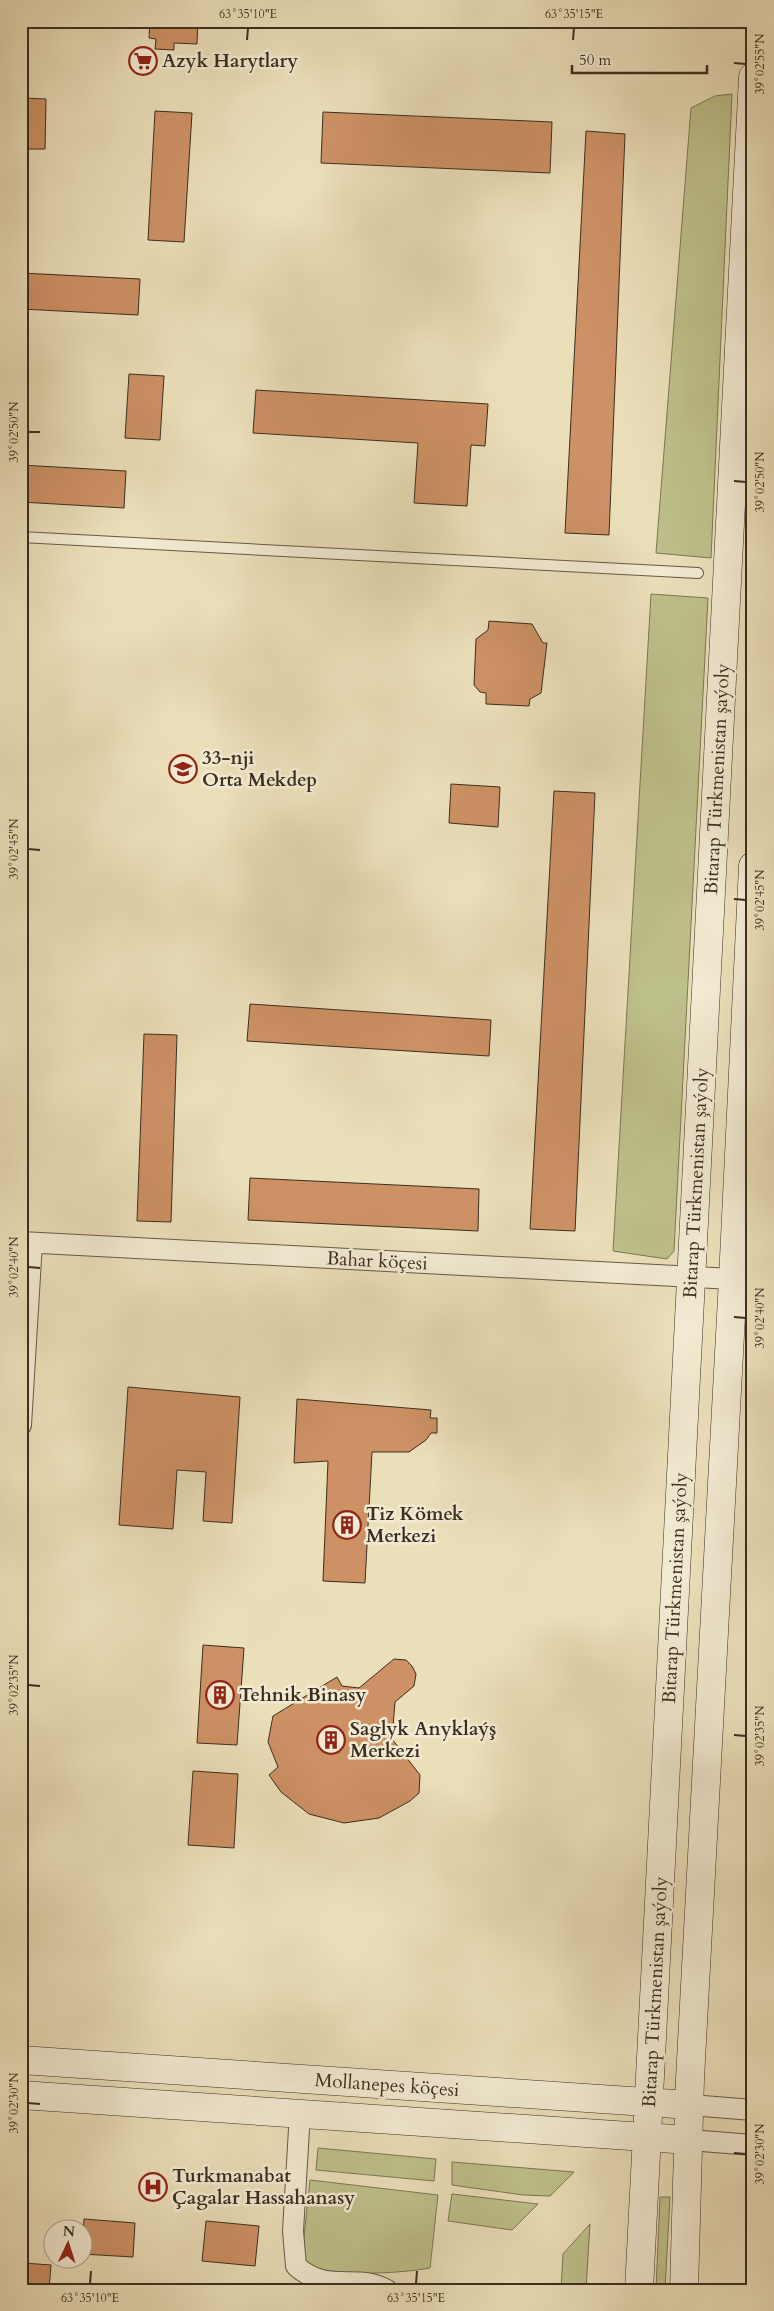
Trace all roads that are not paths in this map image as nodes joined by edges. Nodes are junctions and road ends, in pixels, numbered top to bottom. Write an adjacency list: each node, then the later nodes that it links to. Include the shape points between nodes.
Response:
1 (753, 77): 6 (main road, Bitarap Türkmenistan şaýoly)
2 (21, 537): 3 (lane)
3 (698, 573)
4 (753, 866): 7 (main road)
5 (27, 1242): 6 (street, Bahar köçesi); 8 (street)
6 (691, 1276): 7 (street, Bahar köçesi); 11 (main road, Bitarap Türkmenistan şaýoly)
7 (734, 1279): 12 (main road)
8 (21, 1425)
9 (21, 2060): 11 (main road, Mollanepes köçesi)
10 (21, 2095): 14 (main road, Mollanepes köçesi)
11 (649, 2104): 12 (main road, Mollanepes köçesi); 15 (main road, Bitarap Türkmenistan şaýoly)
12 (690, 2105): 13 (street, Mollanepes köçesi); 16 (main road)
13 (753, 2110)
14 (300, 2112): 15 (main road, Mollanepes köçesi); 18 (street, via 293,2231 296,2266 308,2277 330,2282 372,2283)
15 (647, 2137): 16 (main road, Mollanepes köçesi); 19 (main road, Bitarap Türkmenistan şaýoly)
16 (689, 2140): 17 (street, Mollanepes köçesi); 20 (main road)
17 (753, 2145)
18 (387, 2290)
19 (640, 2290)
20 (684, 2290)

